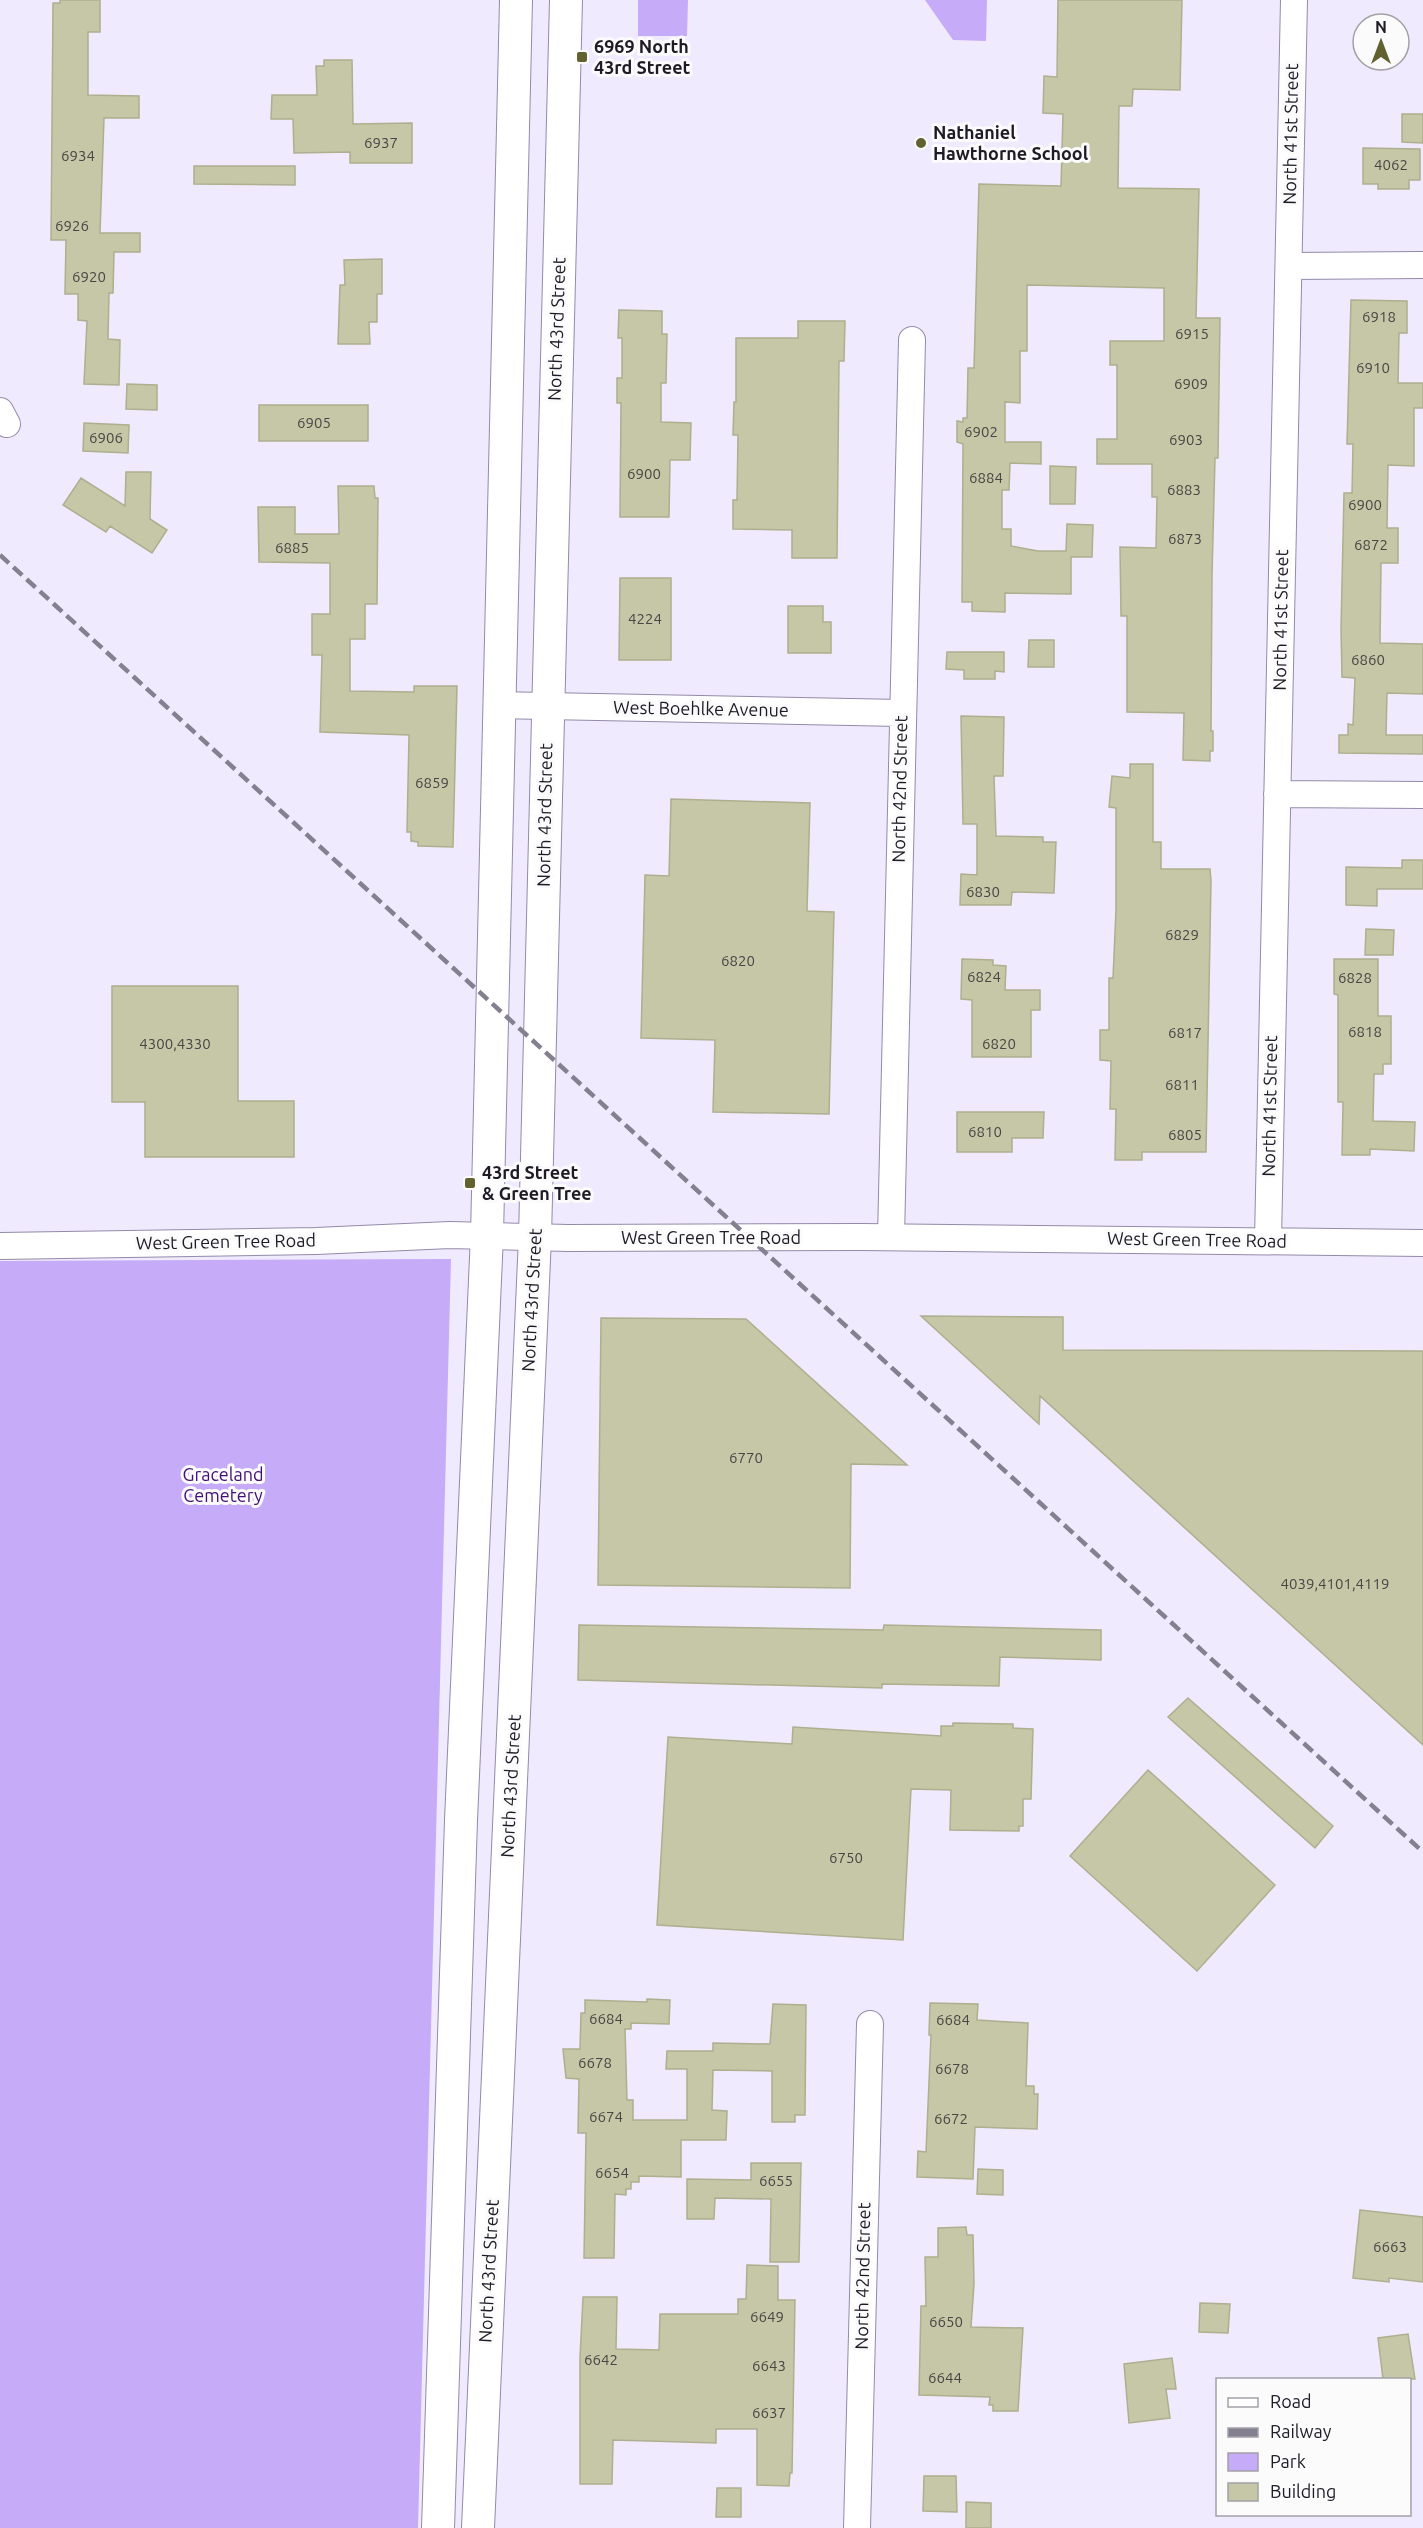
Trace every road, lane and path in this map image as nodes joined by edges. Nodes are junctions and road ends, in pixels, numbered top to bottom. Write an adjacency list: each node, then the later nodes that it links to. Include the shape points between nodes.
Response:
1 (516, 0): 7 (main road)
2 (566, 0): 8 (main road, North 43rd Street)
3 (1294, 0): 5 (street, North 41st Street)
4 (1423, 265): 5 (street)
5 (1289, 266): 10 (street, North 41st Street)
6 (912, 340): 9 (street, North 42nd Street)
7 (501, 705): 8 (street, West Boehlke Avenue); 12 (main road)
8 (547, 705): 9 (street, West Boehlke Avenue); 13 (main road, North 43rd Street)
9 (902, 713): 14 (street, North 42nd Street)
10 (1277, 794): 11 (street); 15 (street, North 41st Street)
11 (1423, 795)
12 (487, 1235): 13 (street, West Green Tree Road); 17 (street, West Green Tree Road); 19 (main road, via 461,1820)
13 (535, 1237): 14 (street, West Green Tree Road); 20 (main road, North 43rd Street)
14 (891, 1237): 15 (street, West Green Tree Road)
15 (1268, 1240): 16 (street, West Green Tree Road)
16 (1423, 1243)
17 (0, 1246)
18 (870, 2024): 21 (street, North 42nd Street)
19 (438, 2528)
20 (478, 2528)
21 (857, 2528)

